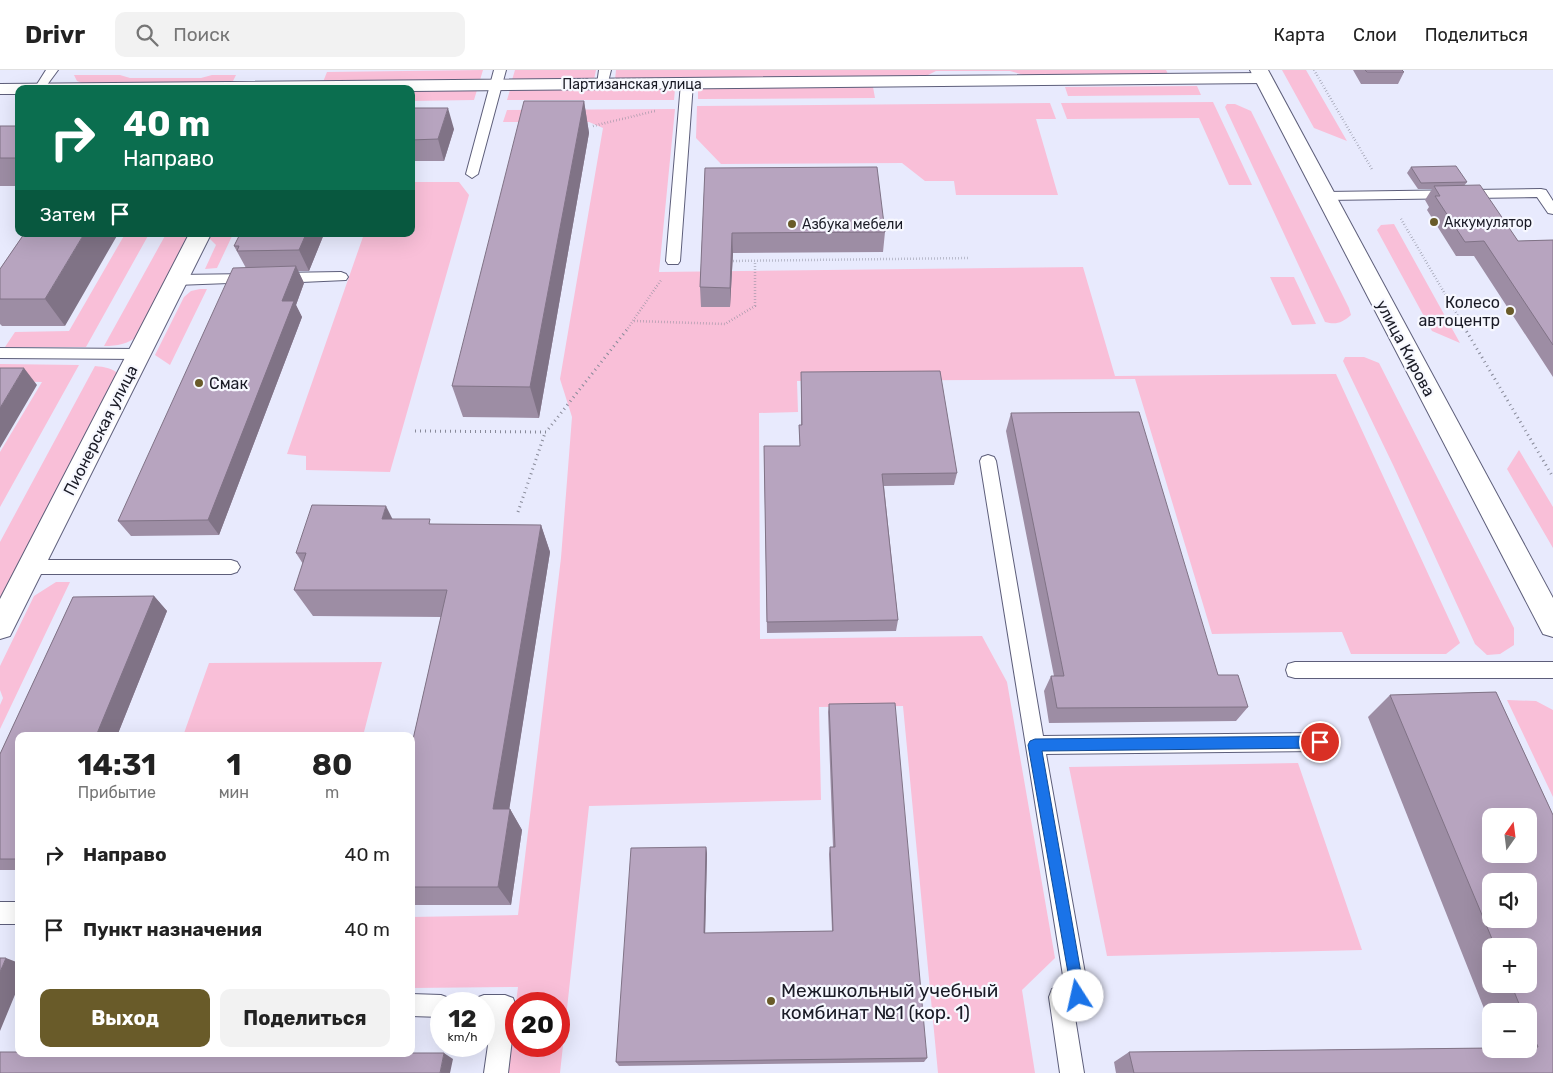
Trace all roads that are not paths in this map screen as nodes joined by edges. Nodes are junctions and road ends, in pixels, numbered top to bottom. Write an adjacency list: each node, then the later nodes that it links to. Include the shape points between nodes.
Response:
1 (52, 70): 7 (lane)
2 (283, 70): 8 (street)
3 (1261, 74): 6 (street, Партизанская улица); 13 (street, улица Кирова)
4 (498, 77): 5 (street, Партизанская улица); 9 (street, Партизанская улица); 12 (lane)
5 (604, 77): 6 (street, Партизанская улица)
6 (687, 83): 16 (lane)
7 (42, 85)
8 (276, 85)
9 (335, 85)
10 (0, 89): 11 (street, Партизанская улица)
11 (15, 89)
12 (472, 174)
13 (1326, 196): 14 (lane, via 1541,194); 24 (street, улица Кирова)
14 (1553, 210)
15 (198, 237): 18 (street, Пионерская улица)
16 (673, 261)
17 (341, 277): 18 (lane)
18 (176, 280): 20 (street, Пионерская улица)
19 (0, 353): 20 (lane)
20 (138, 354): 23 (street, Пионерская улица)
21 (988, 461): 29 (lane)
22 (231, 566): 23 (lane)
23 (31, 567): 25 (street, Пионерская улица)
24 (1553, 625)
25 (0, 627)
26 (1295, 670): 27 (lane)
27 (1553, 670)
28 (1320, 742): 29 (lane)
29 (1035, 745): 36 (lane, via 1069,996)
30 (0, 913): 31 (lane)
31 (15, 913)
32 (415, 1005): 33 (lane)
33 (430, 1006)
34 (495, 1006): 35 (lane, via 505,1006)
35 (496, 1073)
36 (1072, 1073)

